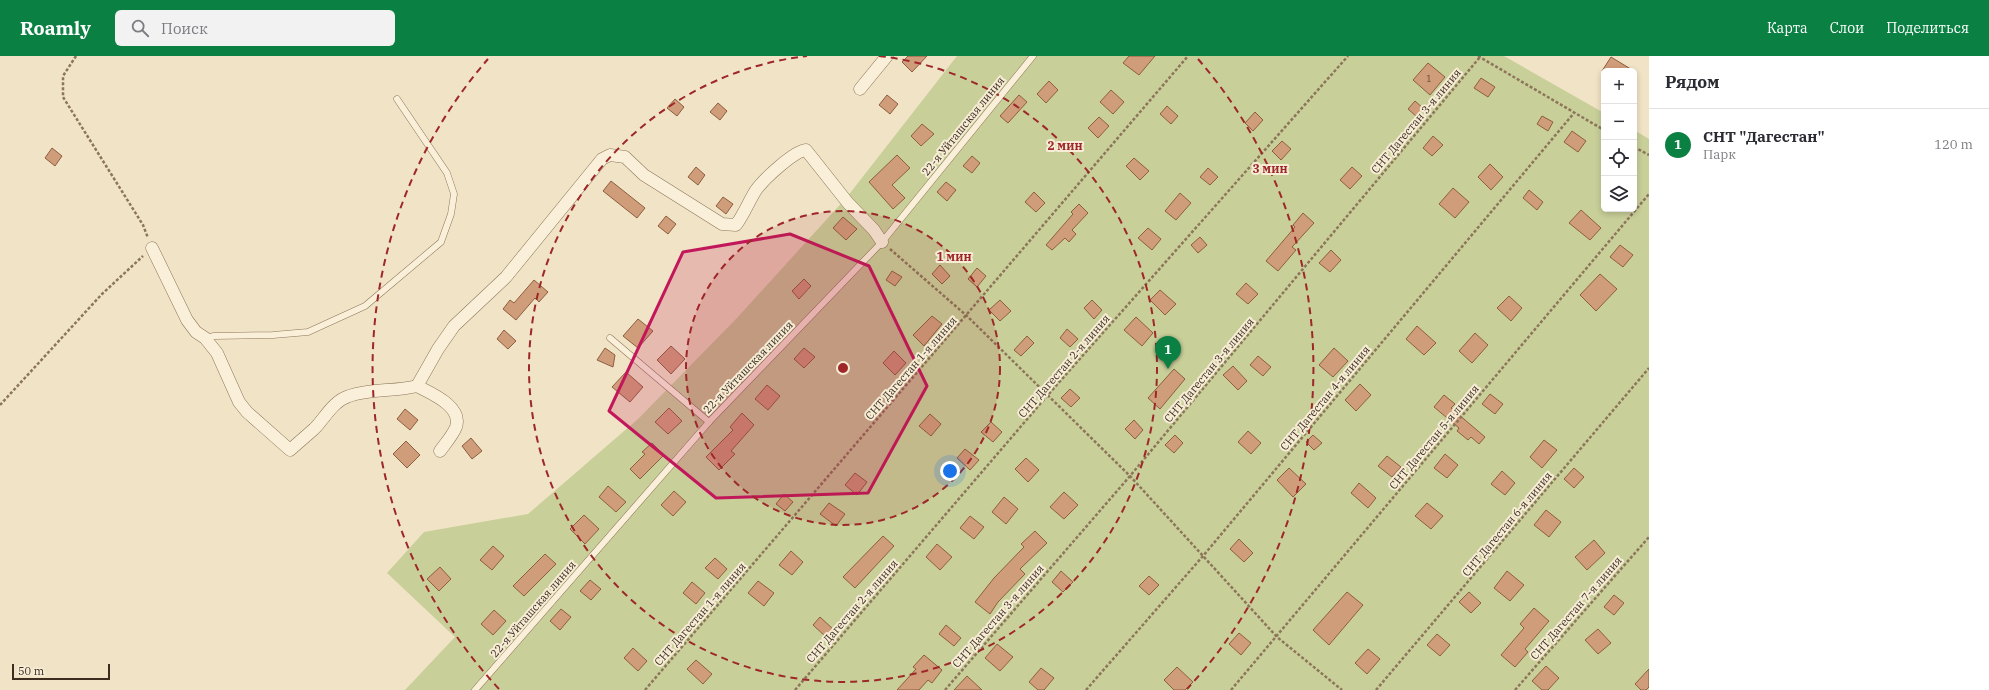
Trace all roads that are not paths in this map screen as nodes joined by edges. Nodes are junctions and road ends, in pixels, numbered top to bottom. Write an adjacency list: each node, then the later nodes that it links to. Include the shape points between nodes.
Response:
1 (887, 56): 3 (street)
2 (1033, 56): 5 (lane, 22-я Уйташская линия)
3 (860, 89)
4 (397, 99): 7 (lane, via 447,173 454,194 451,214 441,242 365,306 308,332)
5 (882, 242): 9 (street, via 806,150 791,156 757,189 736,225 730,226 722,224 650,179 625,157 610,155 602,159 506,277 454,326); 10 (lane, 22-я Уйташская линия)
6 (152, 248): 7 (street, via 187,320 196,332)
7 (205, 338): 9 (street, via 216,353 243,407 290,450 314,430 337,402 348,396)
8 (610, 338): 10 (lane)
9 (417, 386): 11 (street, via 441,399 457,418 456,426)
10 (709, 422): 12 (lane, 22-я Уйташская линия)
11 (440, 451)
12 (475, 690)

